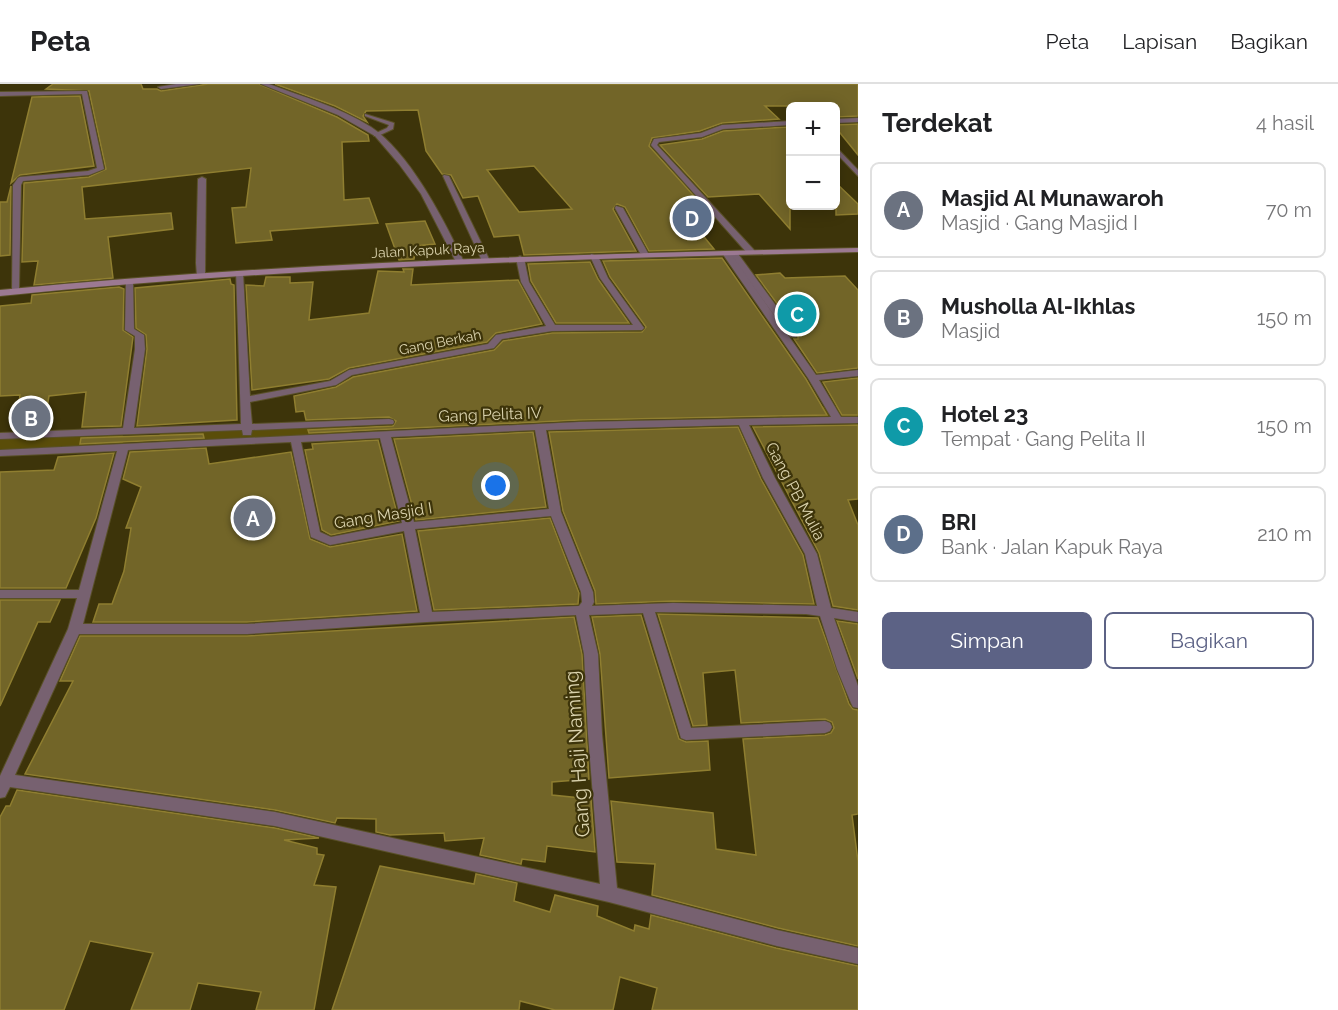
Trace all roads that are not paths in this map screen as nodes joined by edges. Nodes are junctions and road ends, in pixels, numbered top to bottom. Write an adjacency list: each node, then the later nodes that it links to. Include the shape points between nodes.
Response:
1 (196, 84): 3 (street)
2 (264, 84): 9 (street)
3 (161, 87)
4 (0, 94): 26 (street, via 85,92 101,169 20,179)
5 (367, 115): 9 (street, via 392,124)
6 (858, 120): 7 (street)
7 (840, 121)
8 (786, 123): 16 (street, via 722,127 702,135 656,140 654,145)
9 (376, 135): 22 (street, via 425,195)
10 (840, 154): 11 (street)
11 (858, 174)
12 (446, 176): 21 (street)
13 (202, 179): 24 (street)
14 (619, 208): 17 (street)
15 (858, 250): 16 (main road, Jalan Kapuk Raya)
16 (751, 252): 18 (main road, Jalan Kapuk Raya)
17 (644, 253): 18 (main road, Jalan Kapuk Raya); 19 (main road, Jalan Kapuk Raya)
18 (730, 253): 29 (street); 31 (street)
19 (594, 256): 20 (main road, Jalan Kapuk Raya); 28 (street, Gang Berkah, via 604,278 639,328)
20 (520, 258): 21 (main road, Jalan Kapuk Raya); 28 (street, via 525,282)
21 (486, 261): 22 (main road, Jalan Kapuk Raya)
22 (460, 262): 23 (main road, Jalan Kapuk Raya)
23 (239, 273): 24 (main road, Jalan Kapuk Raya); 32 (street)
24 (201, 276): 25 (main road, Jalan Kapuk Raya)
25 (129, 282): 26 (main road, Jalan Kapuk Raya); 38 (street, via 130,330 139,334 140,349)
26 (15, 291): 27 (main road, Jalan Kapuk Raya)
27 (0, 293)
28 (552, 328): 32 (street, Gang Berkah, via 499,337 491,346 349,373 333,383)
29 (793, 335)
30 (858, 373): 31 (street)
31 (813, 378): 33 (street)
32 (246, 400): 39 (street)
33 (837, 420): 34 (street, Gang Pelita IV); 36 (street, Gang Pelita IV)
34 (858, 420)
35 (389, 422): 39 (street)
36 (742, 423): 37 (street, Gang Pelita IV); 50 (street, Gang PB Mulia, via 811,554)
37 (540, 427): 40 (street, Gang Pelita IV); 45 (street, Gang Haji Naming)
38 (128, 431): 39 (street); 41 (street)
39 (247, 434): 42 (street, Gang Pelita IV); 43 (street, Gang Pelita IV)
40 (385, 435): 42 (street, Gang Pelita IV); 46 (street)
41 (0, 436)
42 (295, 438): 46 (street, Gang Masjid I, via 315,534 330,541)
43 (124, 446): 44 (street, Gang Pelita IV); 48 (street)
44 (0, 453)
45 (555, 512): 46 (street, Gang Masjid I); 51 (street, Gang Haji Naming, via 587,592 588,602)
46 (409, 526): 53 (street)
47 (0, 594): 48 (street)
48 (85, 594): 54 (street)
49 (648, 609): 50 (street, via 747,607); 51 (street); 56 (street, via 686,734)
50 (825, 611): 52 (street); 55 (street, Gang PB Mulia)
51 (582, 612): 53 (street); 58 (street, Gang Haji Naming, via 591,654)
52 (858, 616)
53 (427, 617): 54 (street, via 247,629)
54 (75, 629): 57 (street)
55 (858, 702)
56 (825, 727)
57 (3, 786): 58 (street, via 275,819)
58 (609, 894): 59 (street)
59 (858, 956)

